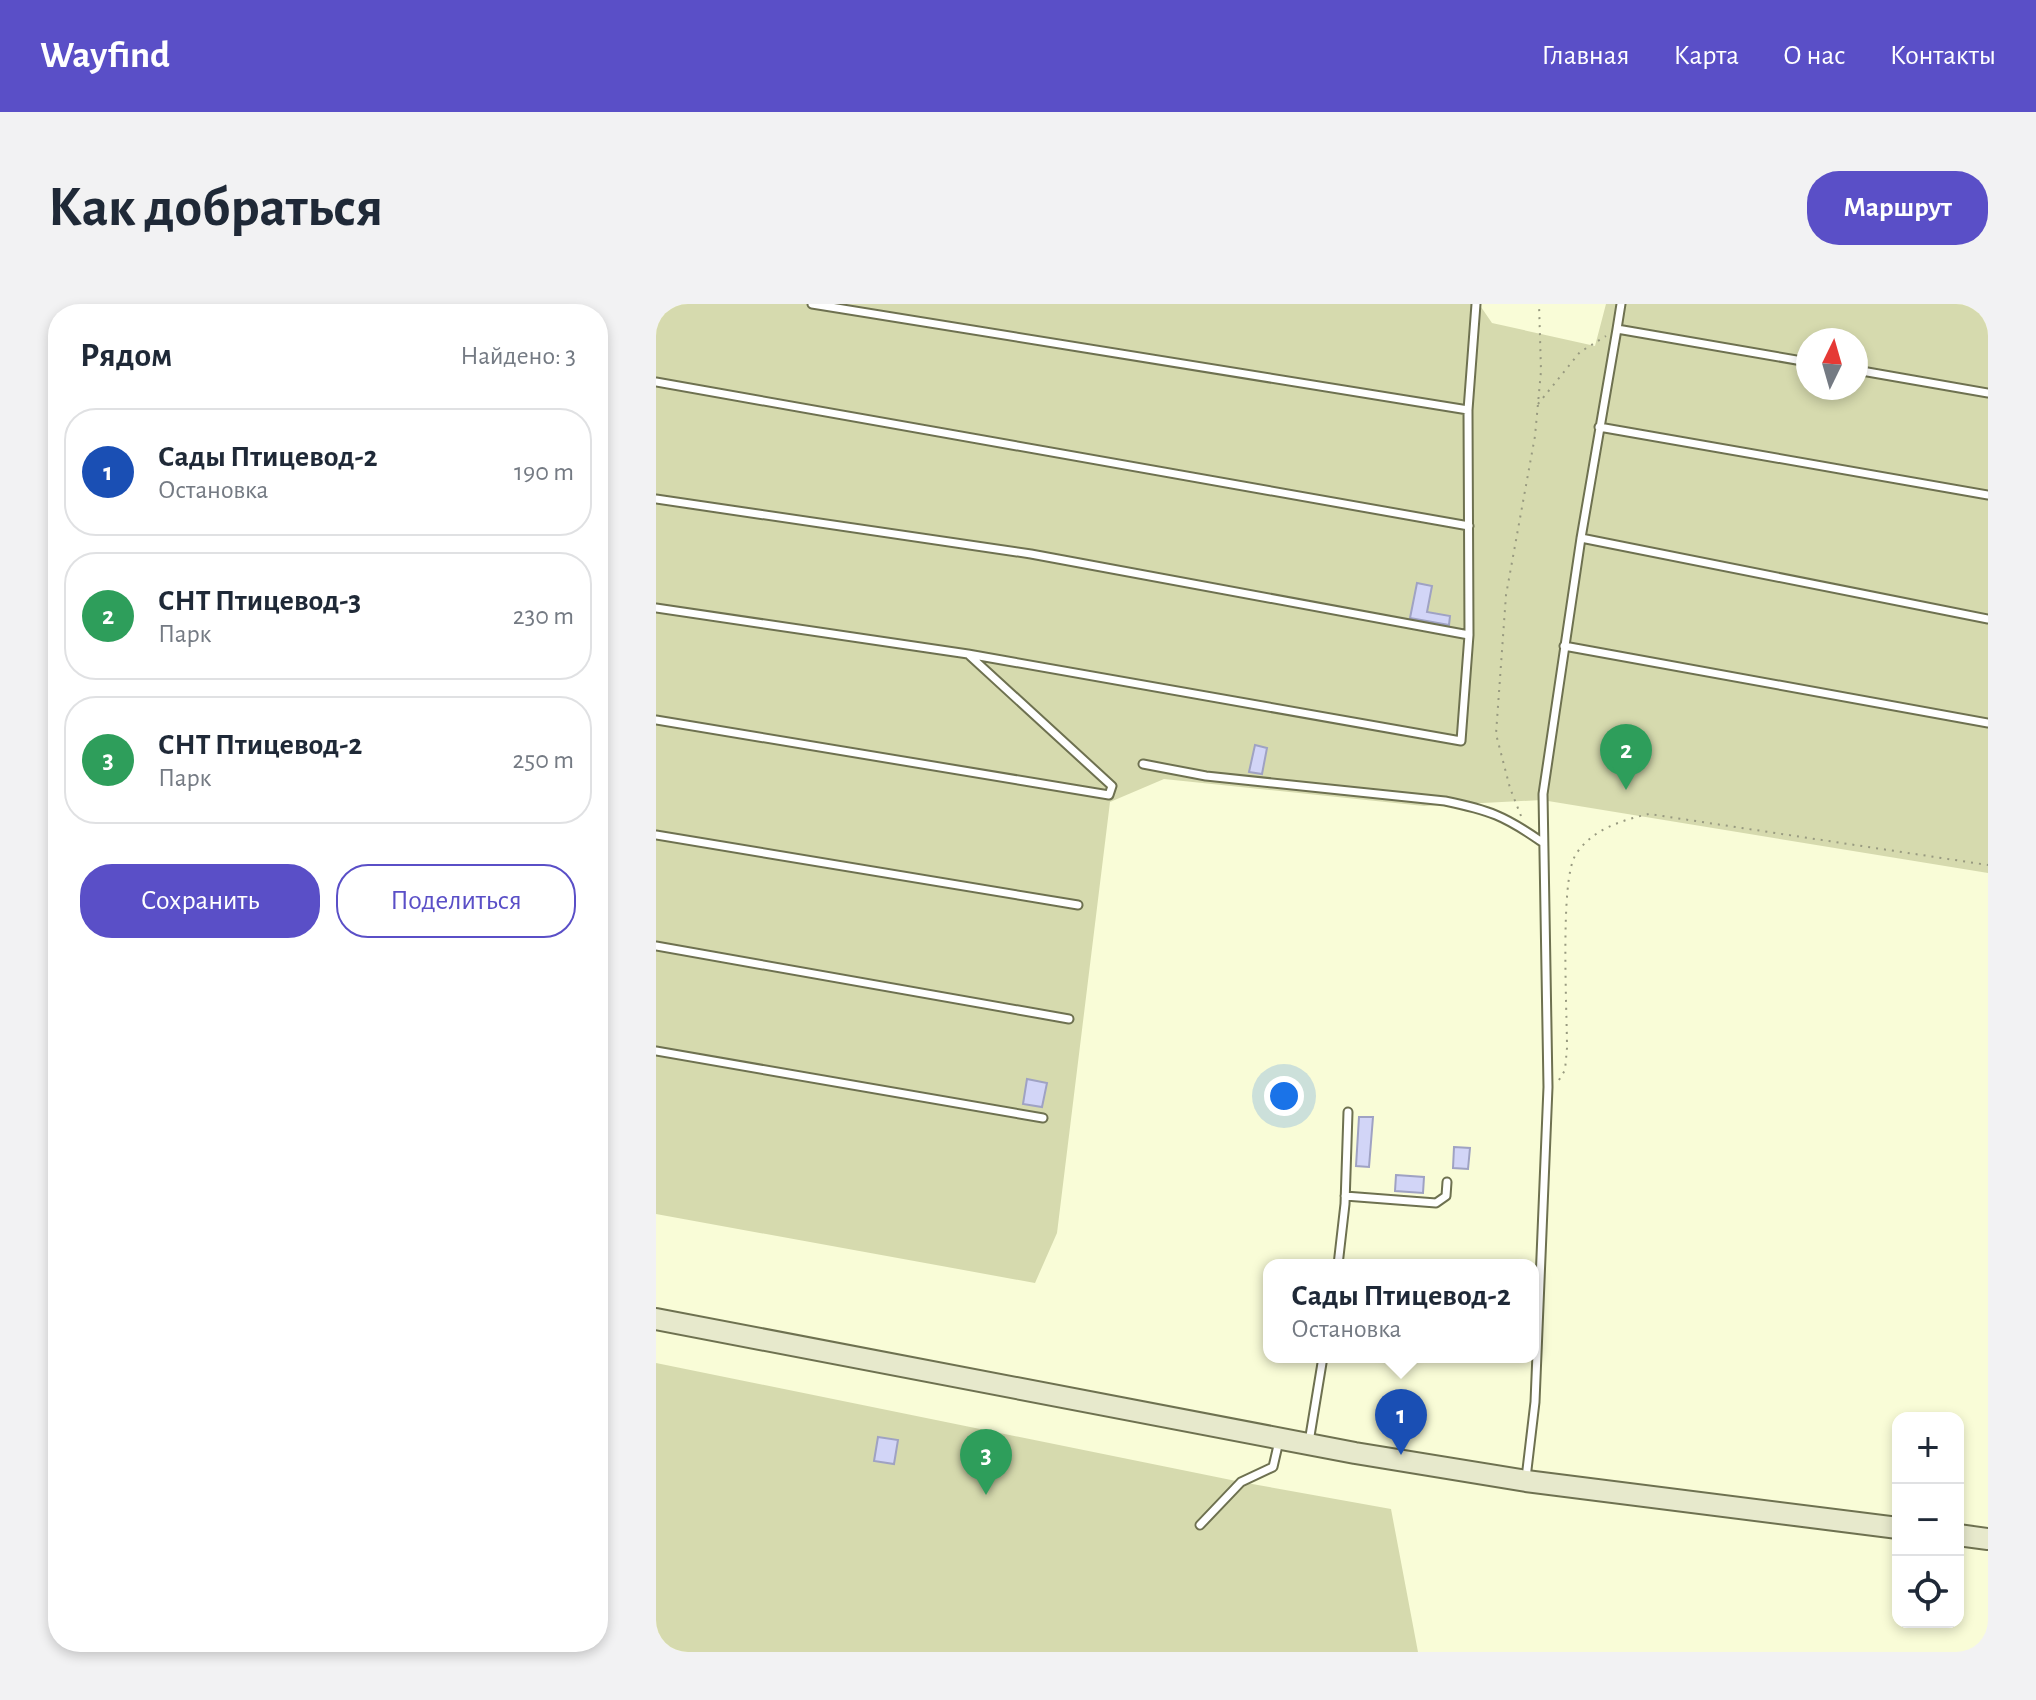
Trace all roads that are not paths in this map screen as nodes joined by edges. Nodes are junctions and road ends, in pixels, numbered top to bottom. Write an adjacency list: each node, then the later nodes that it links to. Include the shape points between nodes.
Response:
1 (812, 304): 9 (lane)
2 (1476, 304): 9 (lane)
3 (1621, 304): 4 (lane)
4 (1617, 329): 5 (lane); 10 (lane)
5 (1796, 360)
6 (1868, 372): 8 (lane)
7 (656, 382): 13 (lane)
8 (1988, 393)
9 (1468, 410): 13 (lane)
10 (1599, 427): 11 (lane); 14 (lane)
11 (1988, 495)
12 (656, 499): 17 (lane, via 1031,554)
13 (1469, 526): 17 (lane)
14 (1581, 538): 16 (lane); 18 (lane)
15 (656, 608): 19 (lane)
16 (1988, 619)
17 (1469, 635): 19 (lane, via 1461,741)
18 (1564, 646): 21 (lane); 24 (lane, via 1543,794)
19 (968, 654): 20 (lane, via 1112,786 1109,795)
20 (656, 720)
21 (1988, 723)
22 (1143, 764): 24 (lane, via 1206,776 1445,801 1510,819)
23 (656, 835): 25 (lane)
24 (1542, 842): 34 (lane, via 1548,1087)
25 (1078, 905)
26 (656, 946): 27 (lane)
27 (1069, 1019)
28 (656, 1051): 30 (lane)
29 (1348, 1112): 32 (lane)
30 (1043, 1118)
31 (1447, 1182): 32 (lane, via 1446,1196 1436,1203)
32 (1345, 1196): 33 (lane)
33 (1339, 1259)
34 (1539, 1305)
35 (656, 1319): 38 (main road)
36 (1322, 1363): 39 (lane)
37 (1537, 1363): 40 (lane)
38 (1279, 1440): 39 (main road); 41 (lane, via 1273,1467 1241,1482)
39 (1309, 1444): 40 (main road)
40 (1526, 1481): 42 (main road)
41 (1200, 1525)
42 (1892, 1527)
43 (1964, 1536): 44 (main road)
44 (1988, 1539)

